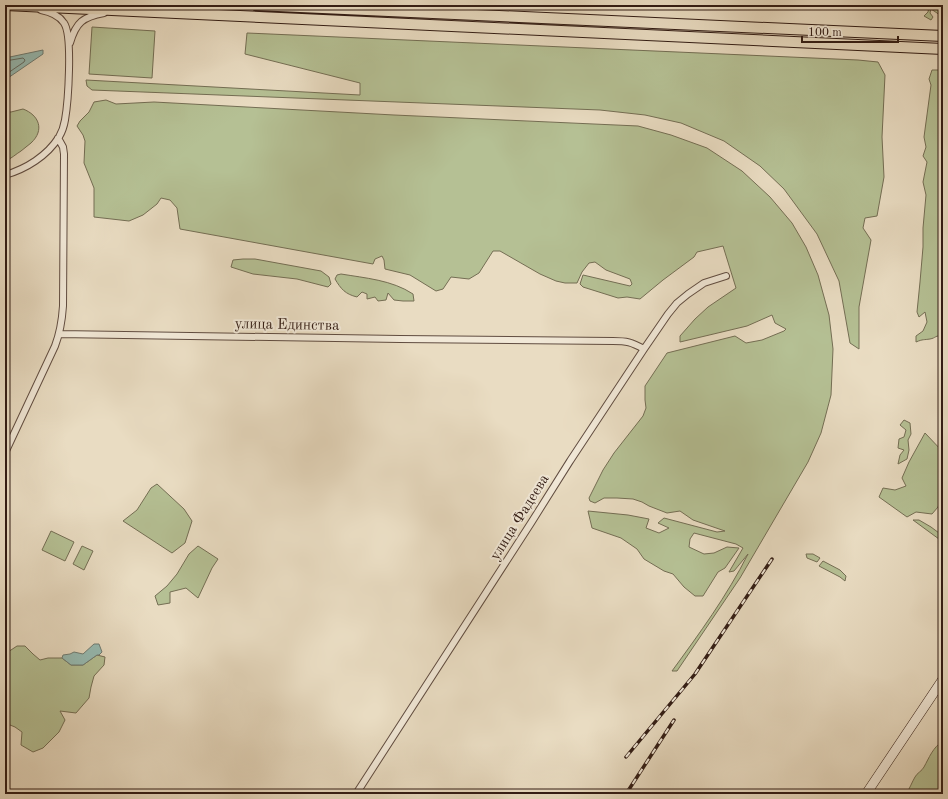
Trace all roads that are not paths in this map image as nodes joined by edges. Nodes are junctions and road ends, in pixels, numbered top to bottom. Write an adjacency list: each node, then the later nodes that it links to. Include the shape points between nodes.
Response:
1 (5, 5): 4 (main road)
2 (256, 5): 5 (main road)
3 (305, 5): 5 (street)
4 (20, 6): 6 (main road); 8 (street, via 58,16 67,28)
5 (326, 8): 7 (main road)
6 (120, 10): 8 (street, via 88,17 73,32); 9 (main road)
7 (943, 36)
8 (69, 46): 10 (street, via 65,122)
9 (943, 49)
10 (58, 138): 11 (street, via 41,157 25,167); 13 (street, via 63,147 64,165 63,306)
11 (5, 174)
12 (726, 276): 14 (street, улица Фадеева, via 704,283 677,303)
13 (59, 334): 14 (street, улица Единства, via 625,341); 15 (street)
14 (644, 350): 17 (street, улица Фадеева)
15 (5, 453)
16 (943, 679): 18 (street)
17 (356, 794)
18 (866, 794)

